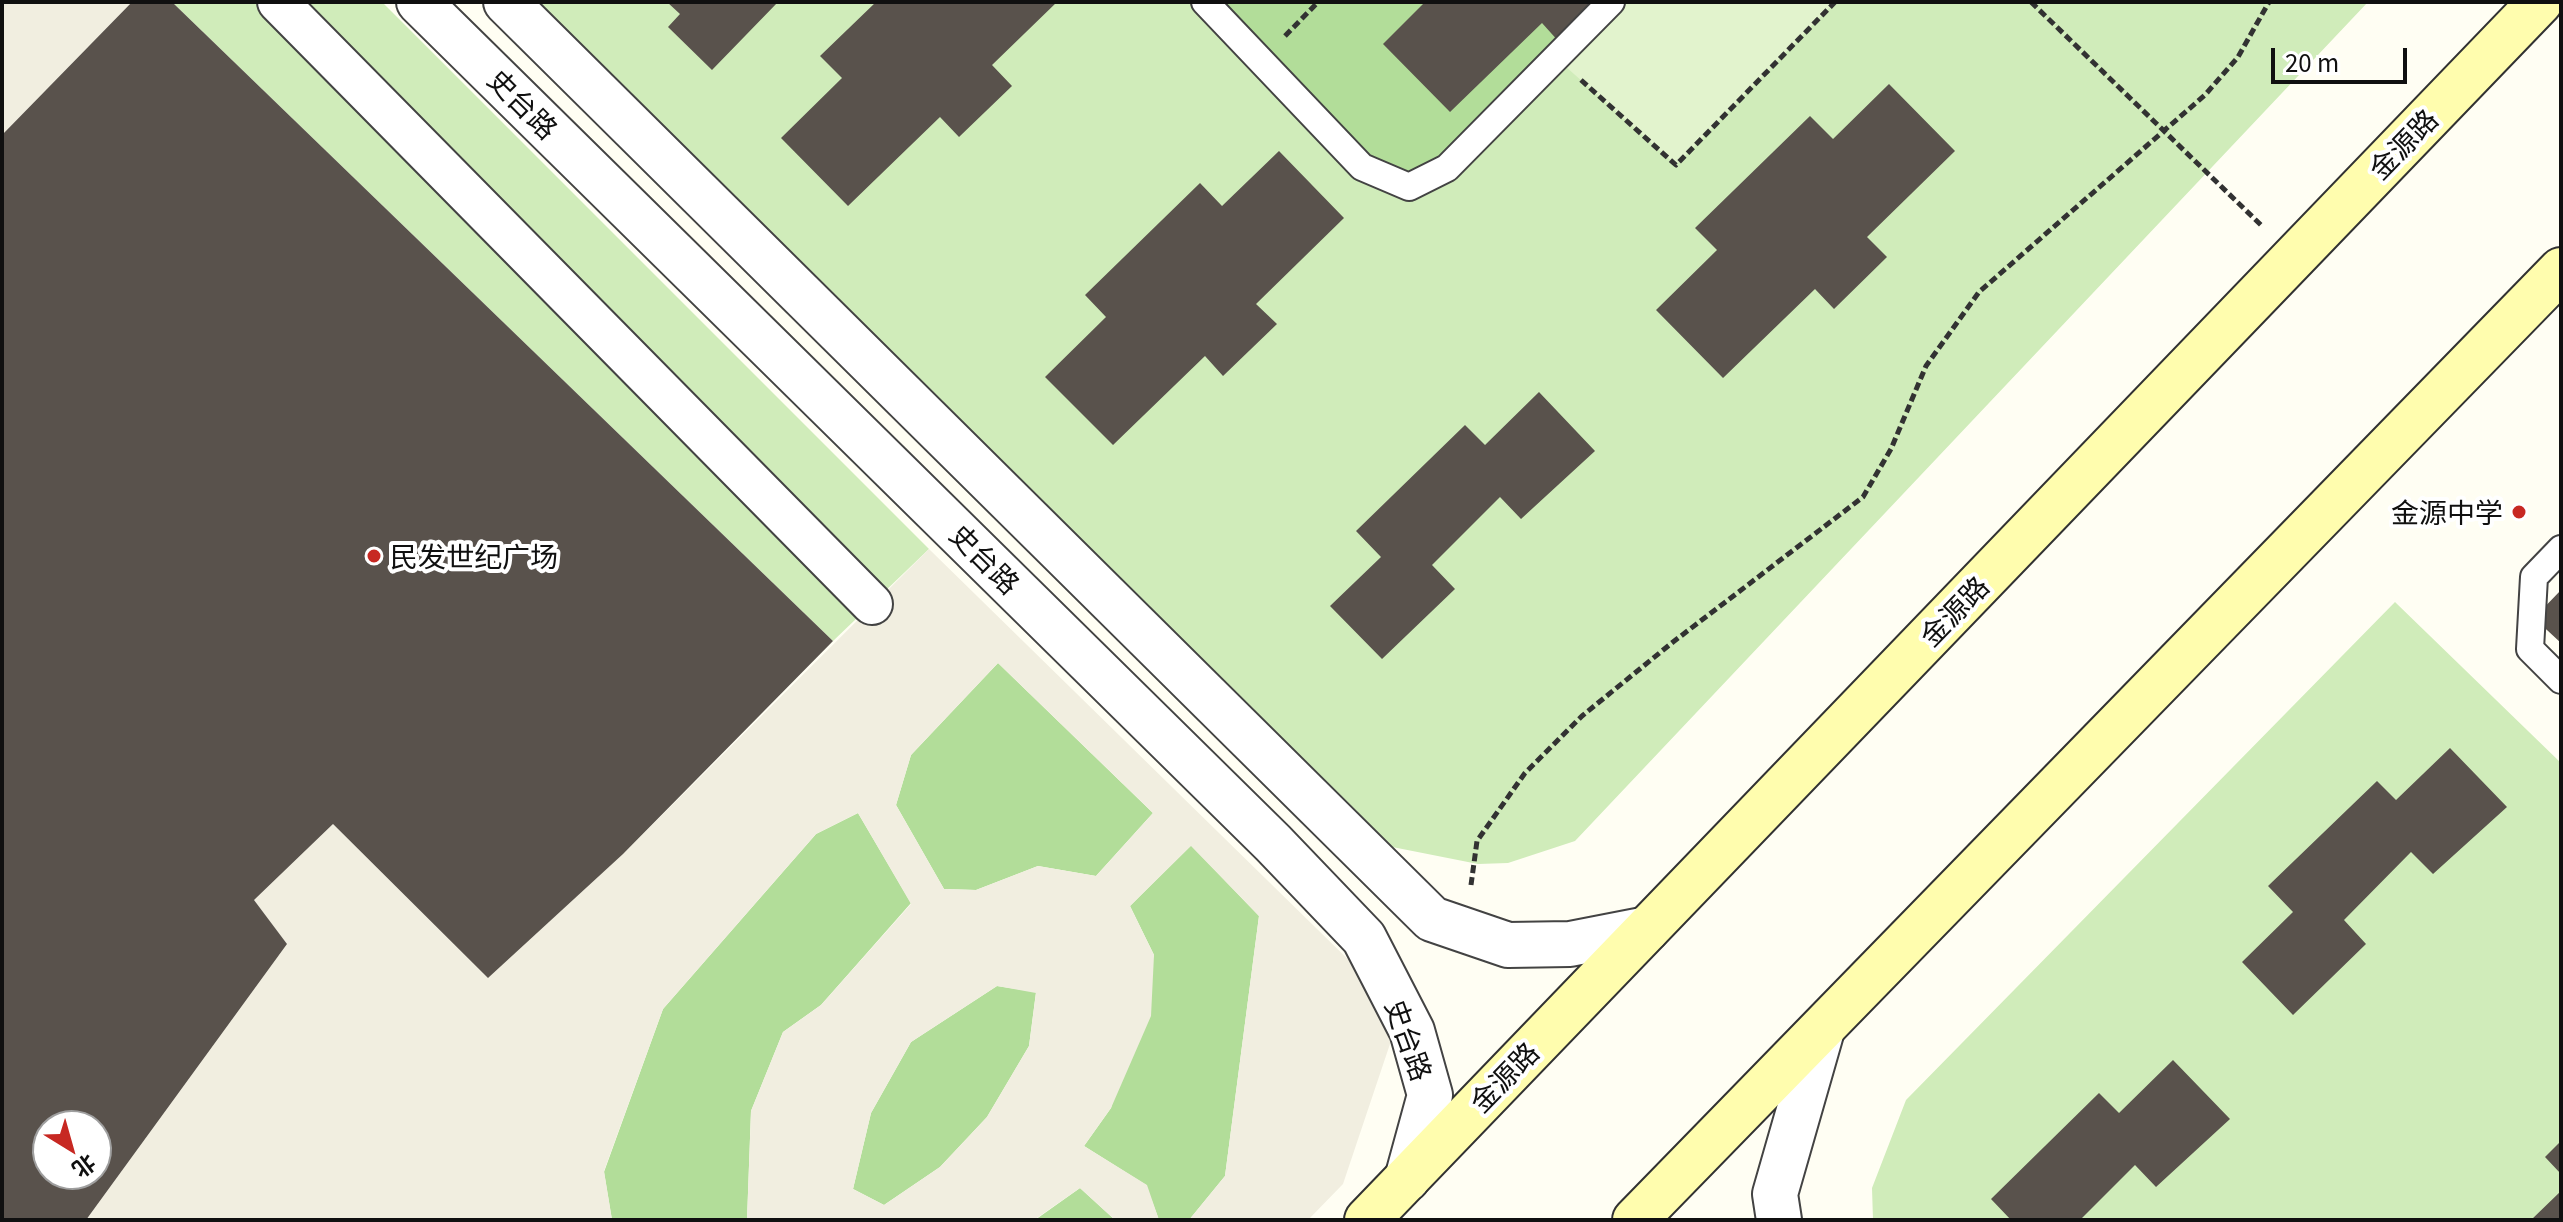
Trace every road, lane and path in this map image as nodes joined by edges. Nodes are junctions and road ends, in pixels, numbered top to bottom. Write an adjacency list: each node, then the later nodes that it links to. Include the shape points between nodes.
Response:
1 (278, 2): 17 (street)
2 (419, 2): 22 (street, 史台路, via 1364,938 1412,1031 1430,1095)
3 (506, 2): 20 (street, 史台路, via 1392,882 1432,919)
4 (1205, 2): 12 (lane)
5 (1318, 2): 12 (path)
6 (1611, 2): 11 (lane)
7 (1835, 2): 11 (path, via 1676,165)
8 (2031, 2): 13 (path)
9 (2269, 2): 13 (path, via 2238,57)
10 (2540, 2): 14 (main road, 金源路)
11 (1556, 58): 12 (lane, via 1447,168 1409,187 1362,167)
12 (1261, 61)
13 (2164, 130): 14 (path); 20 (path, via 1979,292 1926,366 1891,449 1863,497 1582,716 1525,773 1477,841)
14 (2294, 258): 19 (main road, 金源路)
15 (2561, 270): 21 (main road)
16 (2561, 549): 18 (lane, via 2534,577 2530,649)
17 (872, 604)
18 (2561, 680)
19 (1647, 929): 20 (street, 史台路, via 1570,944 1508,945); 22 (main road, 金源路)
20 (1465, 930)
21 (1822, 1030): 24 (main road); 25 (street, via 1775,1194)
22 (1407, 1179): 23 (main road, 金源路)
23 (1367, 1220)
24 (1635, 1220)
25 (1779, 1220)

